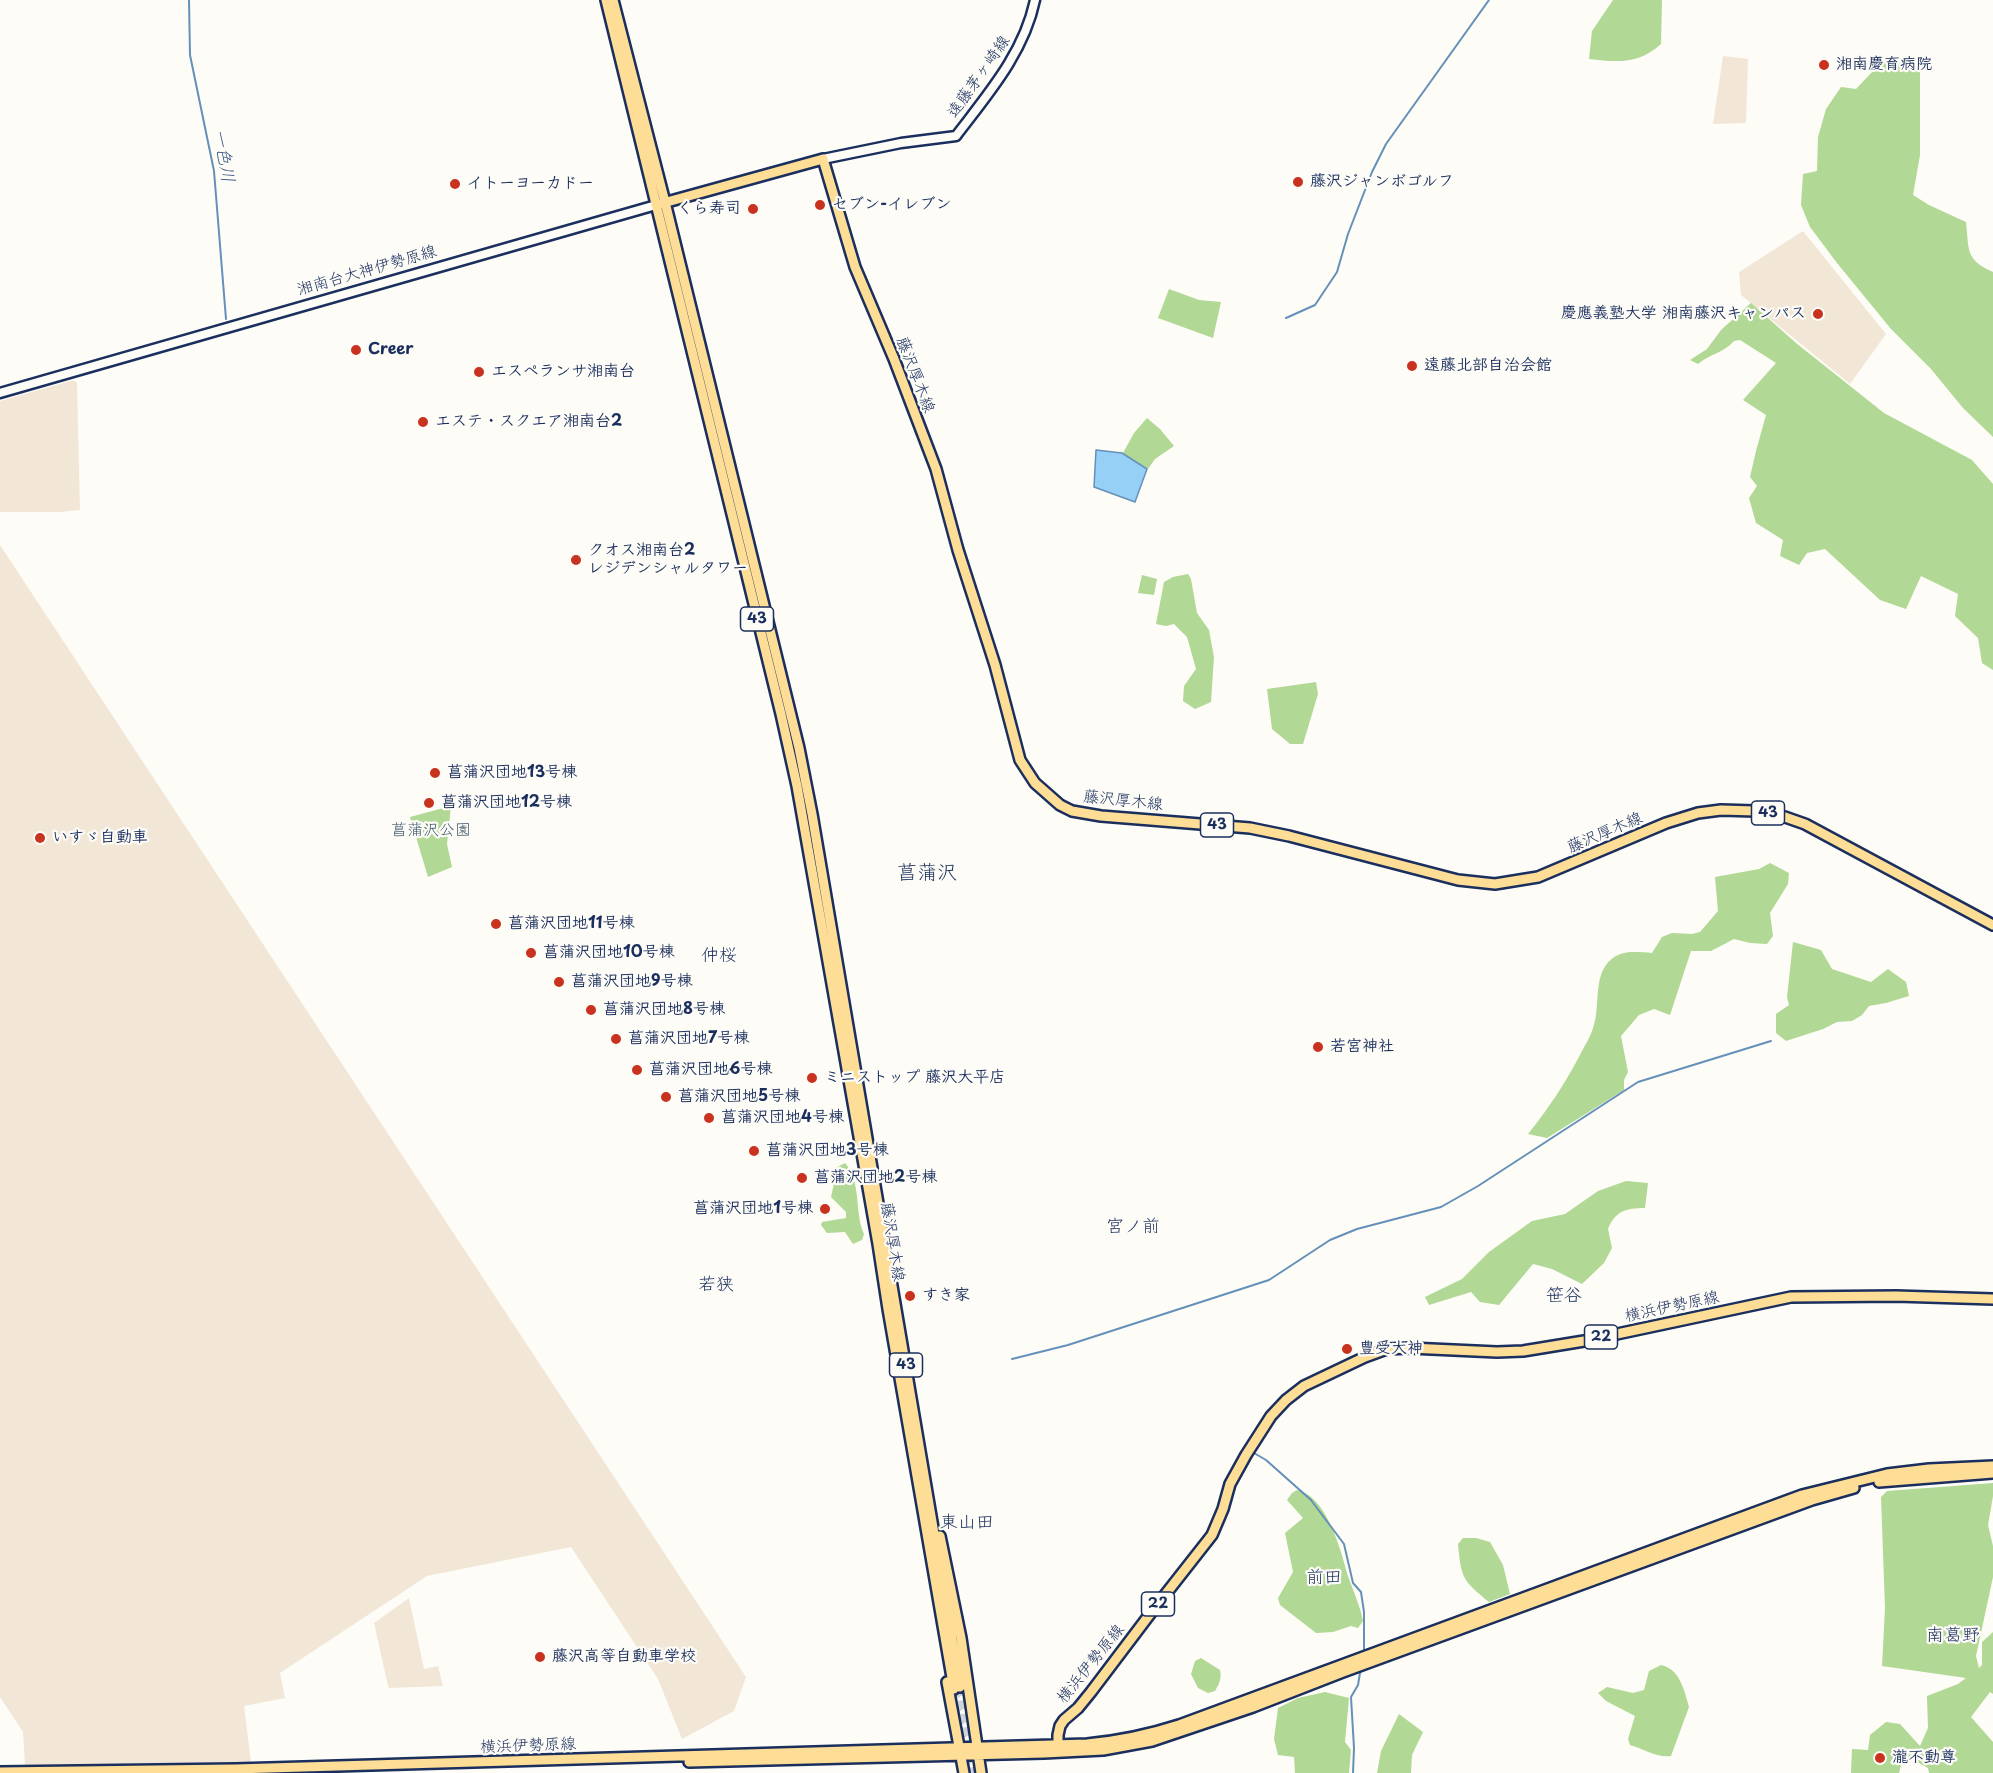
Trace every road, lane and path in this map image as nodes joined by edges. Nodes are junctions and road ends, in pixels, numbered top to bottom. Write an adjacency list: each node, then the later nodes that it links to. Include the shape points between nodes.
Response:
1 (606, 0): 5 (main road, 藤沢厚木線 / 43)
2 (614, 0): 5 (main road, 藤沢厚木線 / 43)
3 (1035, 0): 4 (main road, 遠藤茅ヶ崎線, via 1032,17 1016,52 956,136)
4 (823, 159): 5 (main road); 7 (main road, 藤沢厚木線 / 43, via 857,270 936,469 1020,760 1035,783 1060,805 1084,814 1252,829 1468,882 1495,884 1529,880 1680,817 1721,810 1755,811 1804,824)
5 (661, 203): 6 (main road, 湘南台大神伊勢原線); 11 (main road, 藤沢厚木線 / 43, via 813,814)
6 (0, 393)
7 (1993, 925)
8 (1993, 1299): 13 (main road, 横浜伊勢原線 / 22, via 1791,1297 1523,1351 1387,1349 1304,1386 1271,1416 1246,1455 1212,1535 1092,1692 1064,1720)
9 (1993, 1466): 13 (main road, 横浜伊勢原線, via 1907,1471 1802,1495 1150,1734)
10 (1993, 1473): 13 (main road, 横浜伊勢原線, via 1865,1484 1172,1734 1132,1746)
11 (923, 1486): 12 (main road, 藤沢厚木線 / 43); 14 (main road, via 945,1553); 15 (main road, via 925,1557)
12 (957, 1688)
13 (1058, 1748): 14 (main road, 横浜伊勢原線)
14 (977, 1750): 15 (main road, 横浜伊勢原線); 19 (main road)
15 (960, 1751): 16 (main road, 横浜伊勢原線); 17 (main road, 横浜伊勢原線); 18 (main road)
16 (0, 1772)
17 (296, 1773)
18 (964, 1773)
19 (981, 1773)

